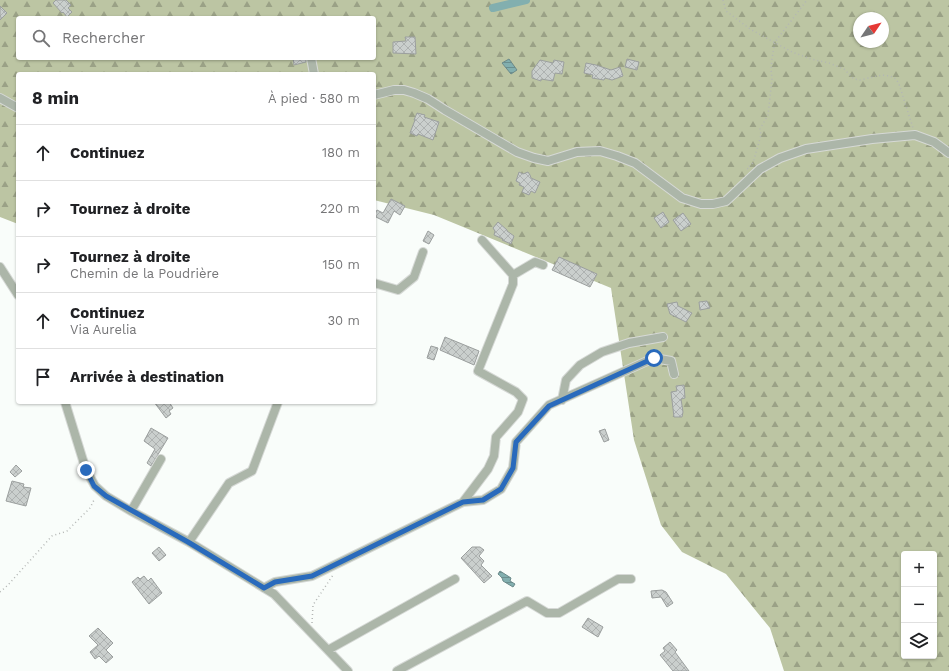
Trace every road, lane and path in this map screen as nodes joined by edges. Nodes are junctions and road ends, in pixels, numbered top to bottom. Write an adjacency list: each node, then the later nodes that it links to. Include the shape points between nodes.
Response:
1 (723, 0): 3 (path, via 726,11 750,29)
2 (807, 0): 3 (path)
3 (775, 42): 9 (path, via 792,52 844,69 854,79 882,75 896,79); 11 (path, via 768,115 760,129 761,135 753,163 748,168)
4 (312, 60): 5 (street)
5 (314, 72)
6 (376, 94): 11 (street, via 394,90 414,93 517,152 534,158 548,161 577,152 600,151 617,156 636,163 682,198 701,204 726,201)
7 (0, 98): 8 (street)
8 (16, 107)
9 (915, 135): 10 (street, via 934,142); 11 (street, via 806,149 780,158)
10 (949, 153)
11 (750, 178)
12 (482, 240): 16 (street)
13 (423, 252): 17 (street, via 414,277 398,290)
14 (543, 265): 16 (street, via 535,262)
15 (0, 267): 18 (street)
16 (513, 275): 26 (street, via 513,284 478,371 516,392 523,399 518,412 496,437 494,456 488,469)
17 (376, 284)
18 (16, 291)
19 (663, 337): 21 (street, via 629,343 602,352 580,366 566,380)
20 (674, 374): 21 (street, via 671,361 654,358)
21 (562, 400): 26 (street, via 549,406 516,442 513,468 501,489 483,500)
22 (66, 404): 25 (street, via 86,470 94,486)
23 (277, 404): 28 (street, via 252,471 229,483)
24 (161, 459): 27 (street)
25 (99, 490): 27 (street); 33 (path, via 90,508 63,533 52,536)
26 (463, 502): 32 (street, via 312,576 275,582)
27 (131, 511): 28 (street)
28 (188, 542): 32 (street)
29 (334, 573): 34 (path, via 313,605)
30 (455, 579): 35 (street)
31 (630, 579): 37 (street, via 618,580 559,613 547,612 527,601)
32 (264, 588): 34 (street, via 274,594)
33 (0, 592)
34 (312, 633): 35 (street)
35 (328, 650): 36 (street)
36 (348, 671)
37 (397, 671)

